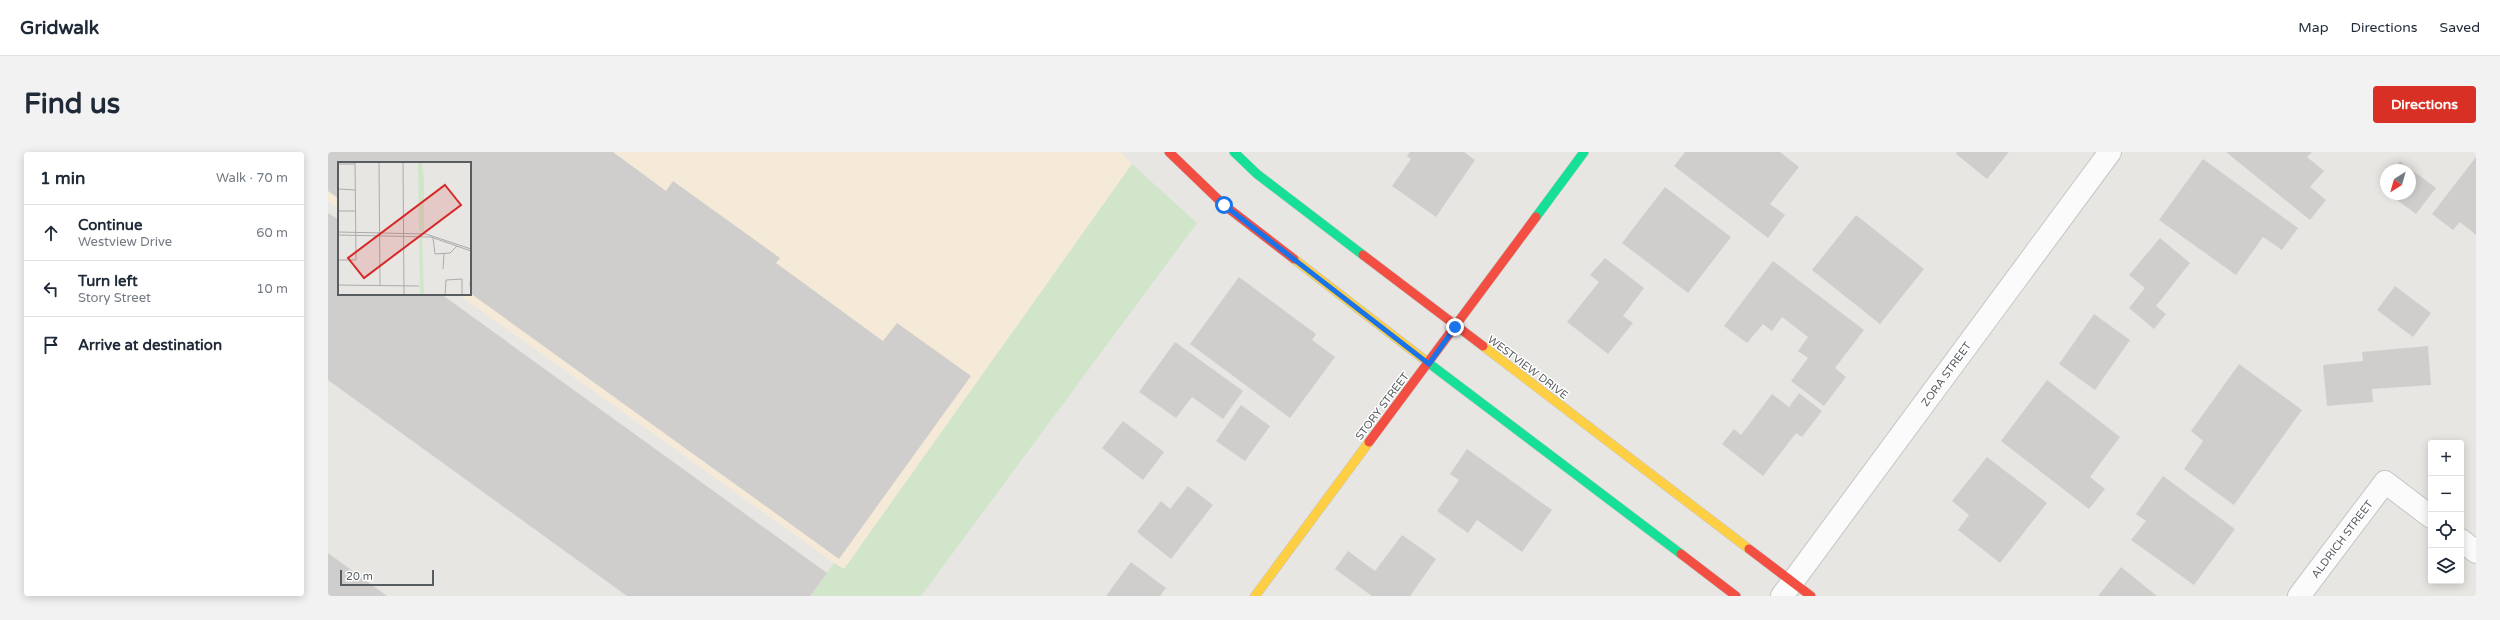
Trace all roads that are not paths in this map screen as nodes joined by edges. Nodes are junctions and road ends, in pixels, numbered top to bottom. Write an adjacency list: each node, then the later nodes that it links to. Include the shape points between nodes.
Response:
1 (1169, 152): 6 (main road, via 1224,205)
2 (1234, 152): 5 (main road, WESTVIEW DRIVE, via 1257,174)
3 (1584, 152): 5 (main road, STORY STREET)
4 (2110, 152): 10 (street, ZORA STREET)
5 (1455, 327): 6 (main road, STORY STREET); 10 (main road, WESTVIEW DRIVE)
6 (1429, 364): 11 (main road, STORY STREET); 12 (main road)
7 (2428, 515): 14 (street, ALDRICH STREET, via 2385,482)
8 (2464, 542): 9 (street)
9 (2476, 552)
10 (1788, 589): 13 (main road, WESTVIEW DRIVE)
11 (1255, 596)
12 (1736, 596)
13 (1811, 596)
14 (2299, 596)

